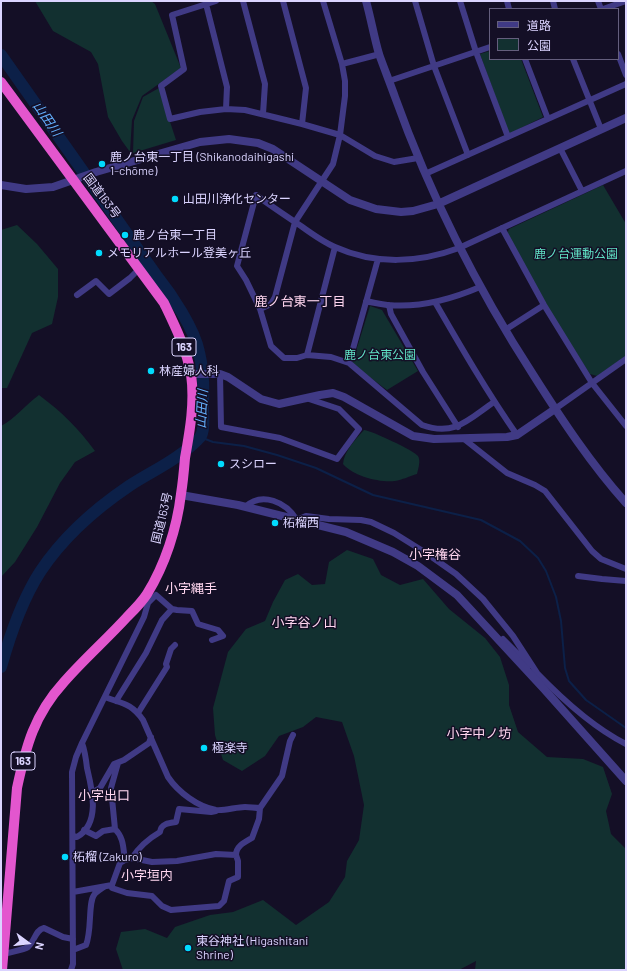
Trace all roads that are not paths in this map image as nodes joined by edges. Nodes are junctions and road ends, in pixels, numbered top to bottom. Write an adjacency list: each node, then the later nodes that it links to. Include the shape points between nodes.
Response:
1 (216, 1): 9 (street)
2 (243, 1): 25 (street, via 265,84)
3 (283, 1): 28 (street, via 306,88)
4 (323, 1): 17 (street)
5 (366, 1): 13 (street)
6 (415, 1): 18 (street)
7 (460, 1): 12 (street)
8 (626, 1): 10 (street)
9 (206, 4): 24 (street, via 227,87); 24 (street, via 172,15 184,69 161,86 170,119)
10 (605, 8)
11 (489, 47): 12 (street)
12 (476, 52): 18 (street); 31 (street)
13 (380, 54): 17 (street); 20 (street)
14 (619, 57): 19 (street)
15 (526, 60): 27 (street)
16 (572, 60): 23 (street)
17 (342, 64): 30 (street, via 345,96)
18 (434, 66): 20 (street); 33 (street)
19 (626, 75)
20 (389, 81): 34 (street)
21 (1, 82): 37 (highway, 国道163号 / 163)
22 (626, 84): 23 (street)
23 (588, 101): 27 (street); 29 (street)
24 (226, 109): 25 (street)
25 (263, 114): 28 (street)
26 (626, 118): 29 (street)
27 (548, 119): 31 (street)
28 (302, 124): 30 (street)
29 (600, 129): 32 (street)
30 (340, 135): 34 (street, via 374,156 394,162); 38 (street, via 333,164)
31 (508, 137): 33 (street)
32 (560, 148): 40 (street); 41 (street)
33 (468, 155): 35 (street)
34 (418, 158): 35 (street)
35 (425, 174): 41 (street)
36 (625, 174): 40 (street)
37 (73, 180): 38 (street, via 200,142 229,139 273,149); 39 (street, via 41,189); 47 (highway, 国道163号 / 163)
38 (323, 182): 41 (street, via 350,200 376,209 413,211); 42 (street)
39 (1, 184)
40 (582, 192): 43 (street)
41 (438, 204): 45 (street)
42 (295, 222): 44 (street); 54 (street, via 275,297 271,304); 54 (street, via 256,196 237,266)
43 (502, 228): 45 (street); 53 (street)
44 (335, 247): 46 (street); 56 (street)
45 (459, 248): 46 (street, via 426,258); 48 (street)
46 (378, 259): 50 (street)
47 (139, 269): 49 (street, via 109,294 96,281); 59 (highway, 国道163号 / 163, via 164,303)
48 (480, 287): 51 (street); 55 (street)
49 (77, 295)
50 (366, 301): 52 (street); 58 (street)
51 (436, 302): 52 (street); 63 (street)
52 (389, 305): 66 (street, via 391,314 416,359)
53 (544, 305): 55 (street); 61 (street)
54 (260, 309): 56 (street, via 271,346 284,358)
55 (505, 330): 64 (street)
56 (307, 355): 58 (street, via 331,357)
57 (626, 359): 61 (street)
58 (349, 363): 66 (street, via 422,425 442,430)
59 (195, 374): 60 (street); 69 (highway, 国道163号 / 163)
60 (215, 374): 62 (street, via 228,377 253,394 280,404); 62 (street, via 221,427 280,438 337,459 359,429 338,409)
61 (592, 382): 64 (street); 65 (street)
62 (306, 398): 68 (street, via 333,393 413,436)
63 (494, 402): 66 (street); 67 (street)
64 (555, 409): 67 (street); 70 (street)
65 (626, 426)
66 (458, 427)
67 (517, 434): 68 (street, via 507,437)
68 (464, 439): 73 (street, via 507,473 545,491 592,551 601,559)
69 (181, 495): 71 (street); 76 (highway, 国道163号 / 163, via 165,558)
70 (626, 503)
71 (245, 507): 72 (street); 72 (street, via 250,502 272,500 292,512)
72 (296, 520): 78 (street, via 346,532 394,552 451,591); 81 (street, via 306,516 371,522 426,553 456,574 483,599 513,636)
73 (626, 569)
74 (578, 576): 75 (street)
75 (626, 581)
76 (148, 598): 77 (street, via 156,595); 82 (street, via 144,617); 105 (highway, 国道163号 / 163, via 63,682 36,721 30,735 18,788)
77 (172, 609): 79 (street, via 192,611 198,624 218,630 223,636); 83 (street, via 162,620 146,653)
78 (478, 617): 81 (street); 90 (street)
79 (212, 640)
80 (175, 645): 84 (street, via 171,649 167,667)
81 (537, 673): 88 (street, via 602,731)
82 (105, 697): 83 (street); 87 (street)
83 (116, 701): 84 (street, via 125,703)
84 (138, 713): 86 (street)
85 (293, 735): 92 (street, via 282,776)
86 (151, 737): 89 (street, via 149,743); 93 (street, via 173,785 206,807)
87 (82, 743): 91 (street); 96 (street, via 72,772)
88 (626, 744)
89 (118, 763): 91 (street, via 112,767 100,788); 94 (street, via 111,788)
90 (626, 781)
91 (93, 792): 95 (street, via 93,809)
92 (260, 808): 93 (street); 97 (street, via 260,820 252,838 241,844)
93 (218, 810): 98 (street, via 211,812 180,809 176,822 165,824)
94 (115, 829): 95 (street, via 103,830 96,836); 99 (street, via 122,840)
95 (84, 830): 96 (street, via 77,837)
96 (73, 836): 102 (street)
97 (236, 855): 98 (street, via 216,854 177,861 152,862); 100 (street, via 238,878 229,881 224,901 219,906 171,910 162,906 152,896 115,890)
98 (132, 858): 99 (street)
99 (124, 860): 100 (street, via 120,863)
100 (112, 885): 101 (street)
101 (104, 887): 102 (street); 104 (street, via 94,896 92,902 90,933 86,945)
102 (73, 892): 103 (street)
103 (73, 939): 104 (street); 105 (street, via 41,928 32,943 24,949)
104 (73, 950): 107 (street)
105 (4, 954): 106 (highway, 国道163号 / 163)
106 (2, 970)
107 (71, 970)

